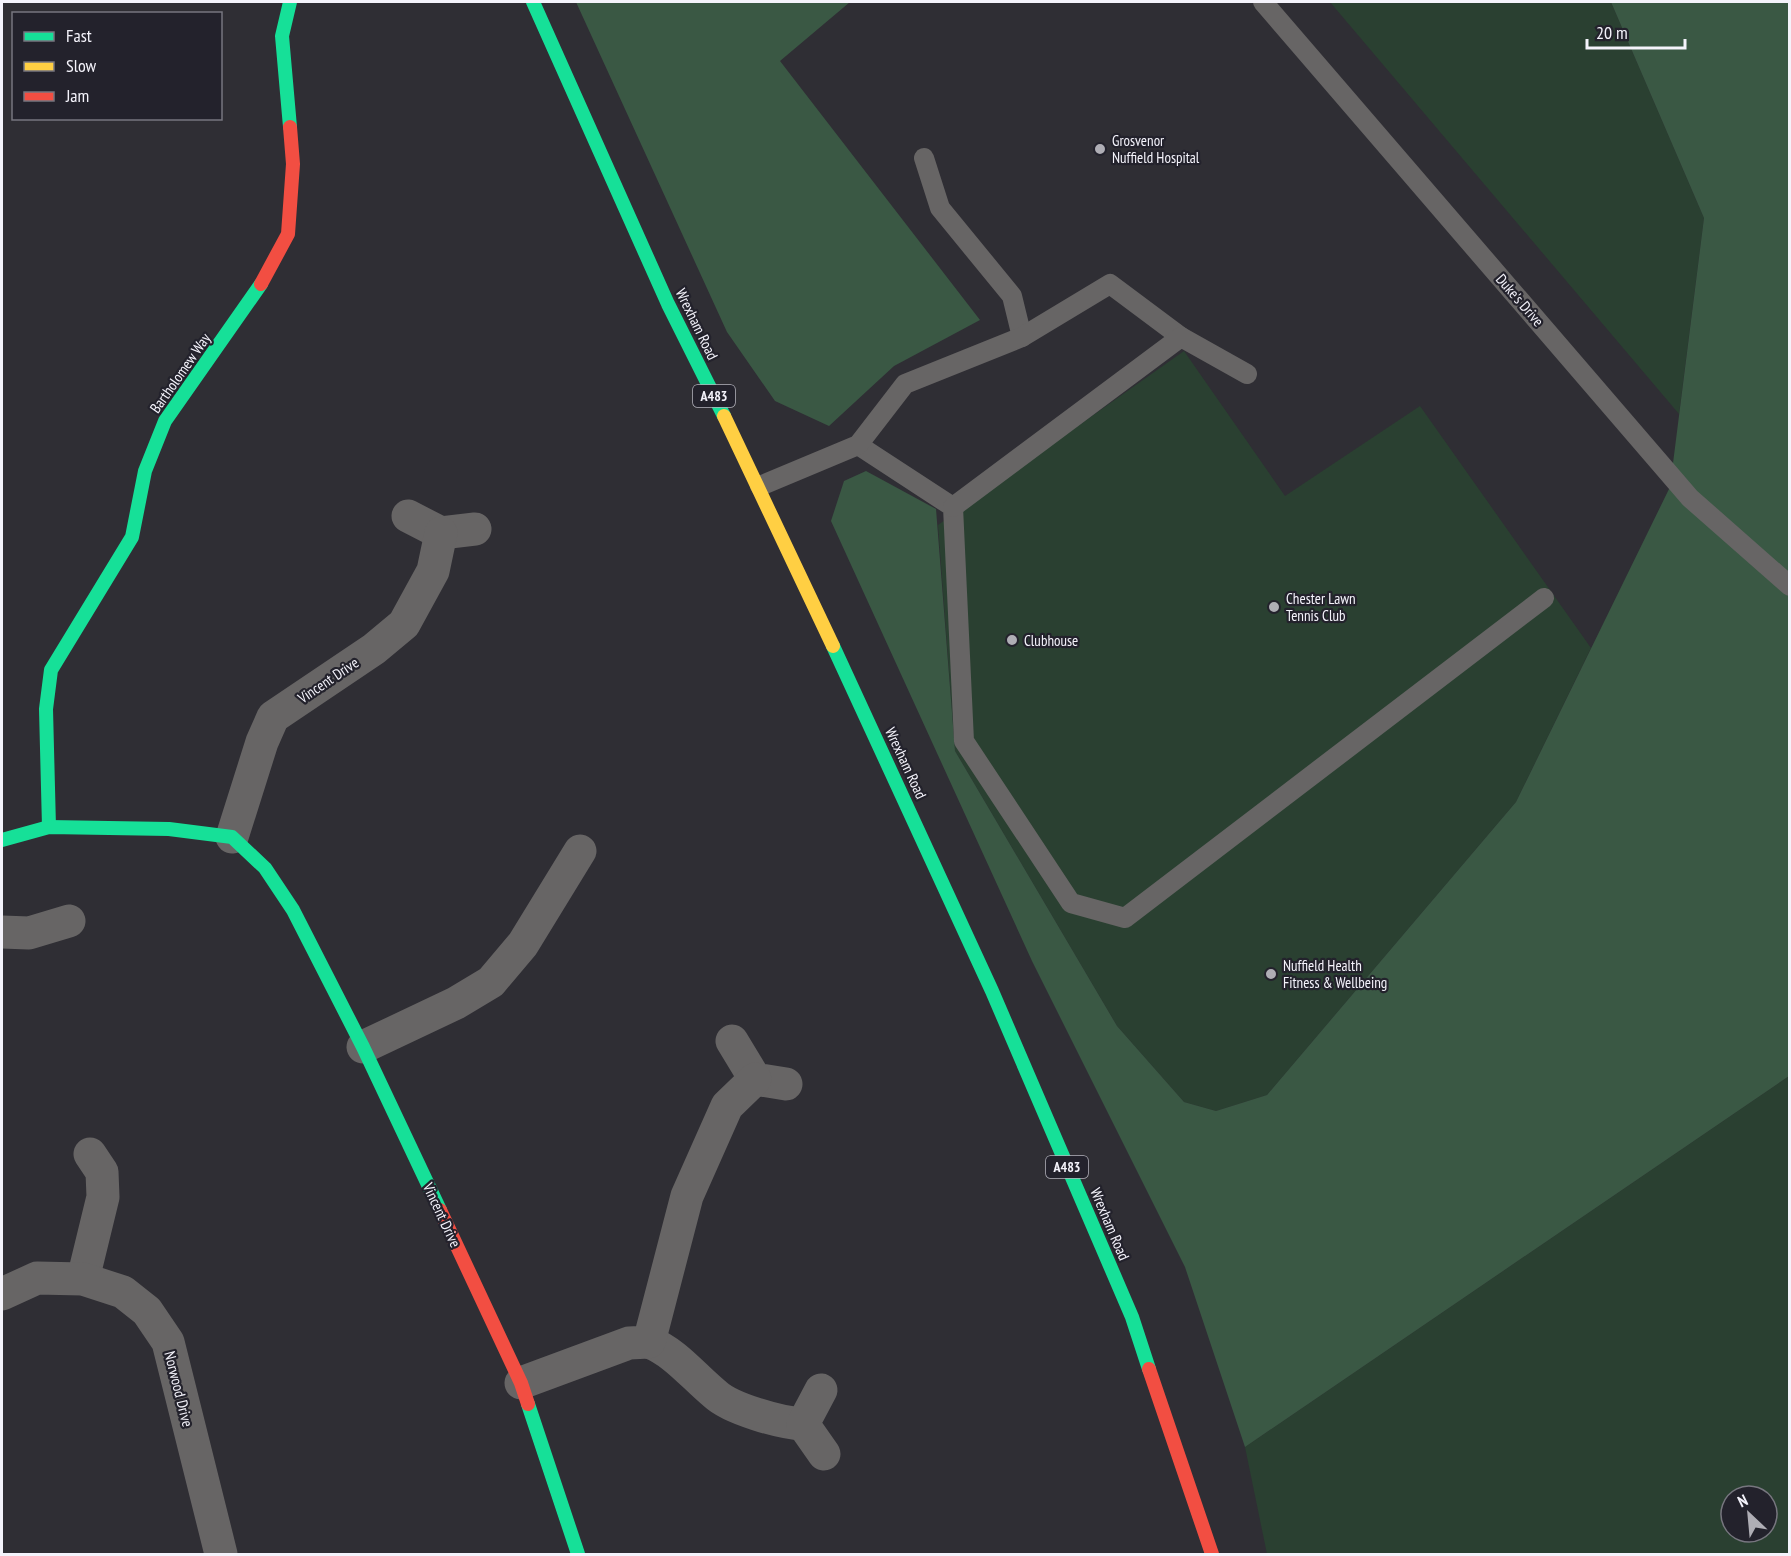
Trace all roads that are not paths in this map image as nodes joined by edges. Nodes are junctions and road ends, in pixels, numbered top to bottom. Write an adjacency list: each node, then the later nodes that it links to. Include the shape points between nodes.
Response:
1 (290, 2): 16 (main road, Bartholomew Way, via 282,36 293,164 288,234 261,285 165,421 145,471 132,537 51,670 46,709)
2 (533, 2): 9 (main road, Wrexham Road / A483, via 668,304)
3 (1263, 2): 14 (lane, Duke's Drive, via 1690,498)
4 (924, 158): 6 (lane, via 940,208 1012,296)
5 (1181, 337): 6 (lane, via 1110,284); 7 (lane); 10 (lane)
6 (1022, 338): 8 (lane, via 905,384)
7 (1247, 374)
8 (858, 445): 9 (lane); 10 (lane)
9 (760, 486): 34 (main road, Wrexham Road / A483, via 987,981 1132,1317)
10 (953, 507): 15 (lane, via 964,741 1071,903 1125,918)
11 (408, 516): 13 (street)
12 (476, 529): 13 (street)
13 (441, 533): 17 (street, Vincent Drive, via 433,571 404,624 374,649 273,717)
14 (1790, 586)
15 (1544, 598)
16 (49, 827): 17 (main road, via 169,829); 18 (main road)
17 (232, 837): 23 (main road, Vincent Drive, via 265,868 293,910)
18 (2, 840)
19 (580, 851): 23 (street, via 523,944 491,982)
20 (69, 921): 21 (street, via 29,933)
21 (2, 932)
22 (732, 1041): 27 (street, via 771,1082 727,1106 687,1196)
23 (363, 1047): 28 (main road, Vincent Drive)
24 (90, 1154): 25 (street, via 102,1172 104,1197)
25 (83, 1279): 26 (street, Norwood Drive, via 37,1278); 32 (street, Norwood Drive, via 123,1292 147,1311 168,1342)
26 (2, 1294)
27 (649, 1342): 28 (street, via 629,1342); 30 (street, via 667,1349 717,1397 781,1423)
28 (521, 1383): 33 (main road, Vincent Drive)
29 (822, 1390): 30 (street)
30 (803, 1424): 31 (street)
31 (824, 1454)
32 (221, 1554)
33 (578, 1554)
34 (1212, 1554)

